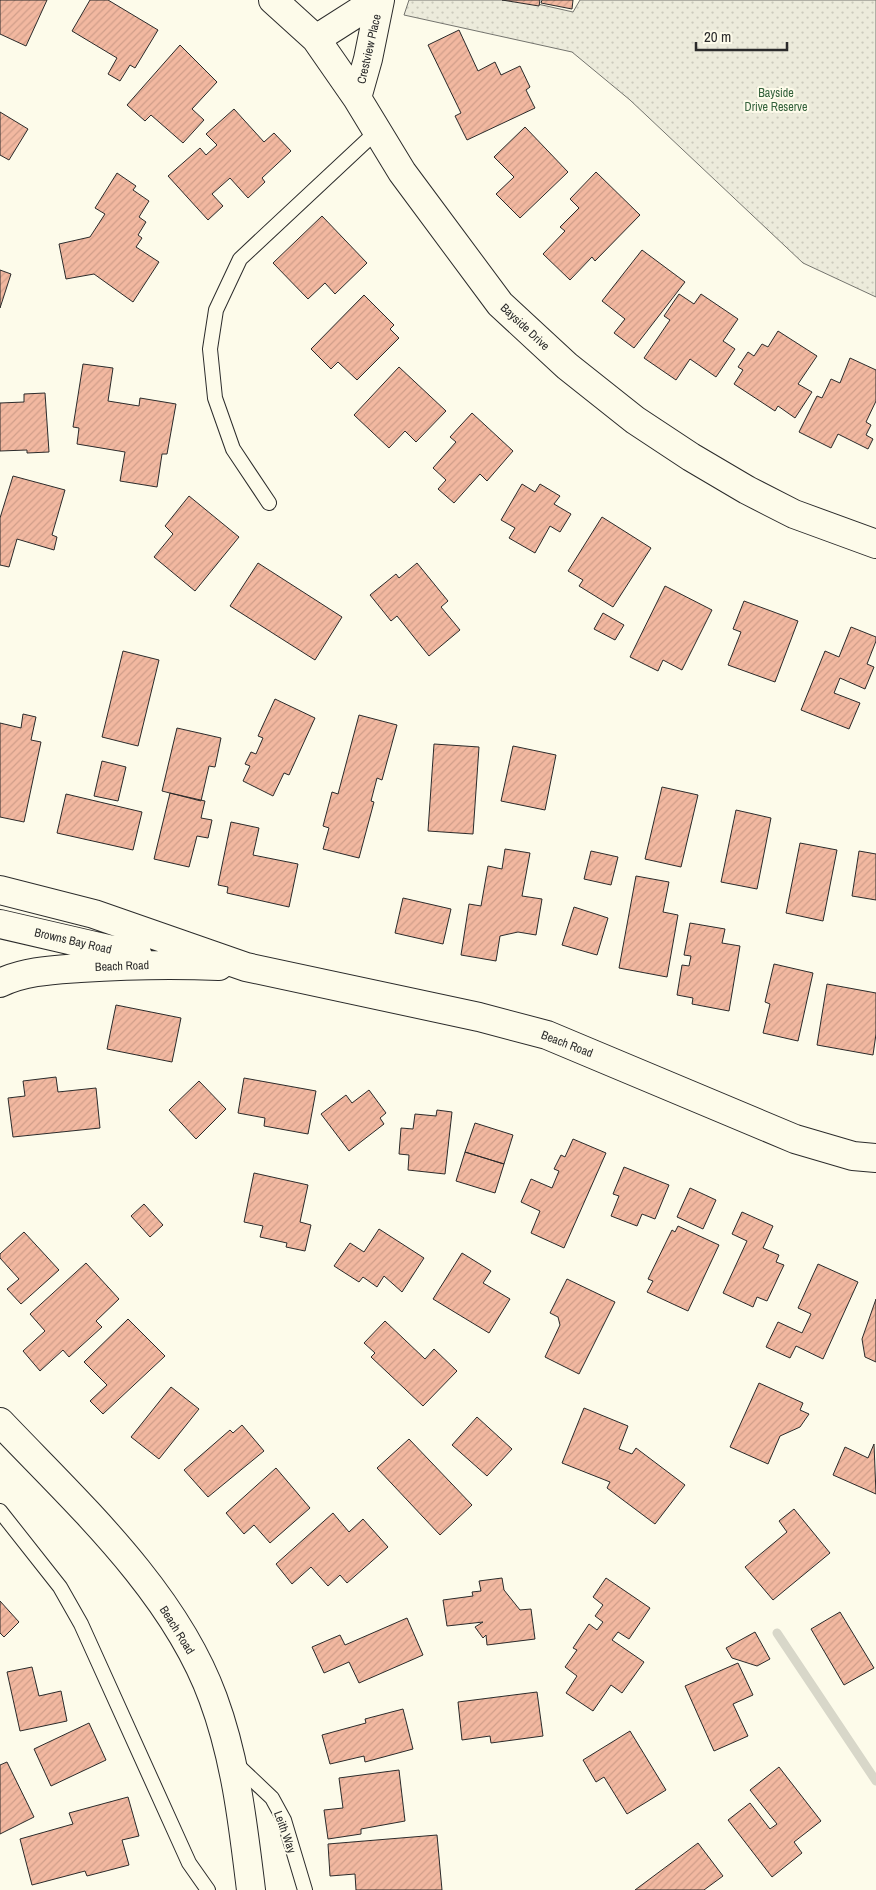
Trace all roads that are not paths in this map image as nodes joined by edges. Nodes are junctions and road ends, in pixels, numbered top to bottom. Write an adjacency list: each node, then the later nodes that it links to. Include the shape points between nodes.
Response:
1 (273, 0): 4 (main road, Bayside Drive)
2 (372, 0): 4 (main road, Crestview Place)
3 (380, 0): 5 (main road, Crestview Place)
4 (316, 39): 5 (main road, Bayside Drive)
5 (357, 98): 6 (main road, Bayside Drive)
6 (377, 131): 7 (lane, via 240,259 216,310 210,349 216,398 233,449); 8 (main road, Bayside Drive, via 402,172 500,304 567,366 636,420 747,490 794,514)
7 (269, 503)
8 (876, 544)
9 (0, 890): 10 (main road)
10 (94, 914): 11 (main road, via 43,916); 13 (main road, Beach Road)
11 (3, 927): 12 (main road, Browns Bay Road)
12 (176, 965): 13 (main road, Beach Road); 14 (main road, Beach Road, via 47,971)
13 (246, 967): 15 (main road, Beach Road, via 479,1017 547,1035 795,1139 853,1156)
14 (0, 983)
15 (876, 1158)
16 (0, 1422): 18 (main road, Beach Road, via 130,1562 174,1623 213,1696)
17 (0, 1510): 19 (lane, via 60,1587 81,1624 189,1863)
18 (232, 1761): 20 (main road, Beach Road); 21 (lane, Leith Way, via 272,1798 284,1820)
19 (208, 1890)
20 (250, 1890)
21 (305, 1890)

